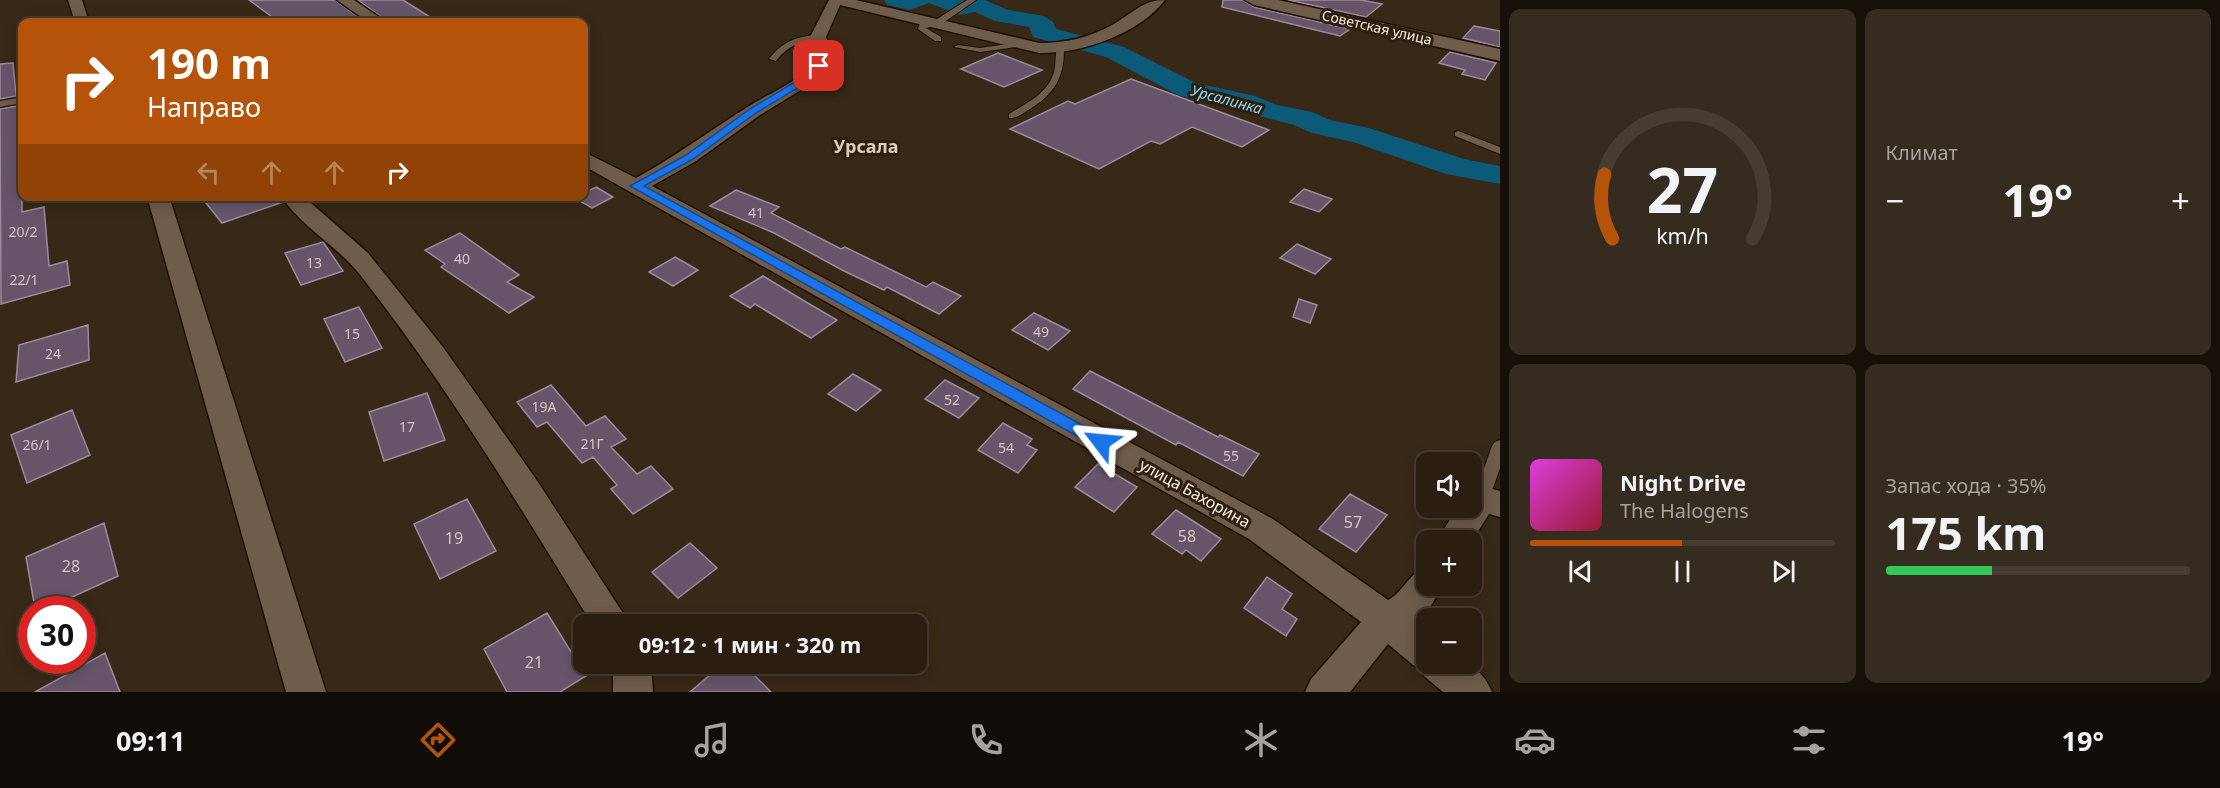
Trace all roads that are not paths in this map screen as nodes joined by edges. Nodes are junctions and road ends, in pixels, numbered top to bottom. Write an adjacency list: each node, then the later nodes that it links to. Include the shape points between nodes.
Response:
1 (75, 0): 8 (street)
2 (344, 0): 9 (street)
3 (837, 0): 7 (street); 11 (street)
4 (972, 0): 10 (lane)
5 (1158, 0): 14 (street, via 1113,31 1089,43)
6 (1254, 0): 15 (street, Советская улица)
7 (870, 3): 10 (street)
8 (81, 18)
9 (372, 18)
10 (930, 27): 12 (street)
11 (818, 37): 16 (lane, via 792,41); 23 (street, via 823,49 819,66 803,81 689,157)
12 (1021, 44): 13 (lane, via 980,50); 14 (street)
13 (958, 47)
14 (1060, 50): 19 (lane, via 1061,66 1052,90)
15 (1500, 55)
16 (773, 59)
17 (18, 101): 18 (lane)
18 (0, 104)
19 (1012, 116)
20 (1458, 134): 21 (lane)
21 (1500, 151)
22 (588, 160): 23 (street, улица Бахорина)
23 (636, 186): 31 (street, улица Бахорина, via 1261,529)
24 (159, 201): 35 (street)
25 (296, 201): 30 (street, via 365,265 415,328 516,474)
26 (1500, 446): 27 (lane)
27 (1491, 501): 28 (street)
28 (1463, 530)
29 (1418, 596): 31 (street, via 1412,605)
30 (606, 614)
31 (1386, 619): 32 (street, улица Бахорина); 37 (street)
32 (1416, 644)
33 (632, 674): 36 (street)
34 (1451, 674): 38 (street)
35 (306, 692)
36 (633, 692)
37 (1325, 692)
38 (1472, 692)

